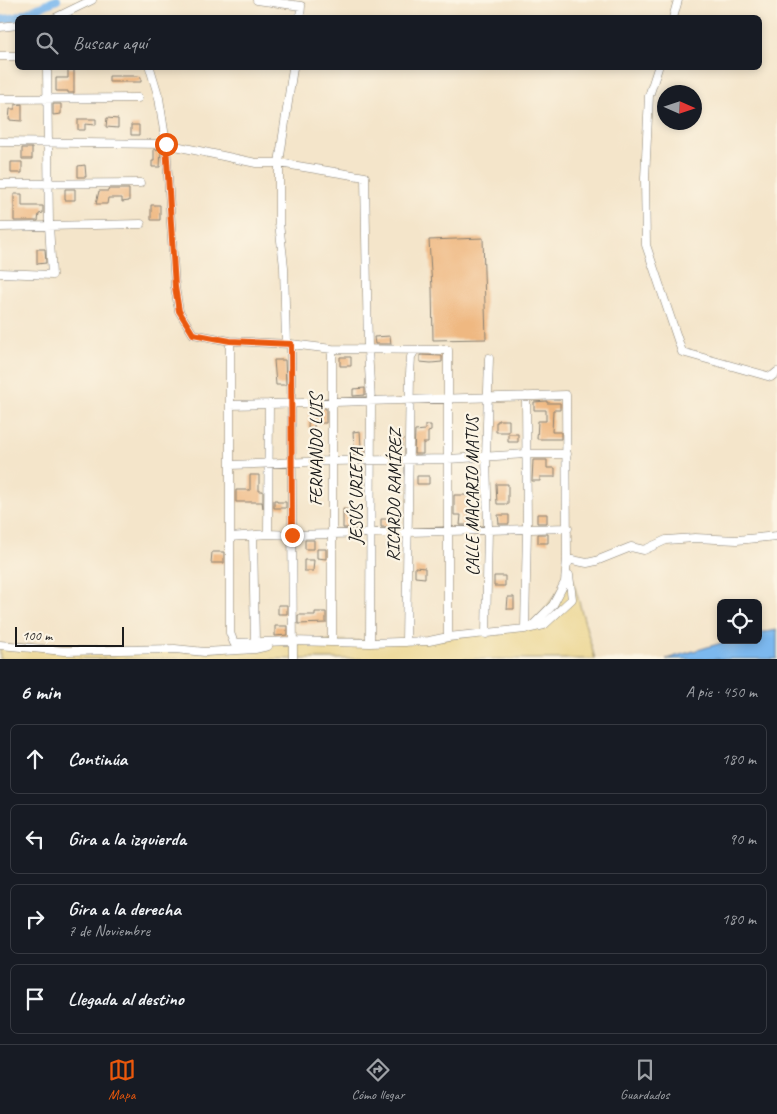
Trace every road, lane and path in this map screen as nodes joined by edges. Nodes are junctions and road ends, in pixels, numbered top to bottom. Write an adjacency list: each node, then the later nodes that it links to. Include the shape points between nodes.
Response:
1 (92, 0): 4 (street)
2 (257, 0): 5 (street, via 301,6)
3 (678, 0): 6 (street)
4 (61, 15)
5 (300, 15)
6 (674, 15)
7 (15, 25): 8 (street)
8 (0, 27)
9 (0, 56): 10 (street)
10 (15, 56)
11 (47, 70): 15 (street)
12 (151, 70): 20 (street, via 159,98)
13 (293, 70): 21 (street)
14 (657, 70): 35 (street, via 649,96 646,245 682,352 771,377)
15 (48, 98): 16 (street); 17 (street); 19 (street)
16 (138, 98)
17 (0, 99)
18 (0, 142): 19 (street)
19 (48, 142): 20 (street); 24 (street)
20 (166, 144): 21 (street, via 256,163); 29 (street, via 179,311 193,334)
21 (279, 164): 30 (street, via 279,223); 32 (street, JESÚS URIETA, via 364,177)
22 (140, 183): 24 (street)
23 (0, 184): 24 (street)
24 (49, 184): 25 (street)
25 (49, 224): 26 (street); 27 (street); 28 (street, via 52,274)
26 (141, 224)
27 (0, 227)
28 (0, 273)
29 (230, 341): 30 (street); 44 (street)
30 (289, 343): 31 (street); 42 (street)
31 (332, 349): 32 (street); 41 (street, FERNANDO LUIS)
32 (368, 350): 33 (street); 40 (street, JESÚS URIETA)
33 (415, 350): 38 (street, via 448,350); 39 (street, RICARDO RAMÍREZ, via 411,357)
34 (489, 358): 37 (street, CALLE MACARIO MATUS)
35 (777, 372)
36 (526, 396): 37 (street); 45 (street); 46 (street, via 566,395)
37 (487, 398): 38 (street); 47 (street, CALLE MACARIO MATUS)
38 (449, 399): 39 (street); 48 (street)
39 (410, 400): 40 (street); 50 (street, RICARDO RAMÍREZ)
40 (372, 401): 41 (street); 49 (street, JESÚS URIETA)
41 (332, 402): 42 (street); 51 (street, FERNANDO LUIS)
42 (292, 403): 43 (street); 52 (street)
43 (269, 404): 44 (street); 53 (street)
44 (230, 406): 54 (street)
45 (526, 454): 46 (street); 47 (street); 55 (street)
46 (567, 454): 56 (street)
47 (486, 457): 48 (street); 57 (street, CALLE MACARIO MATUS)
48 (448, 459): 50 (street); 58 (street)
49 (371, 460): 50 (street); 51 (street); 59 (street, JESÚS URIETA)
50 (408, 460): 60 (street, RICARDO RAMÍREZ)
51 (332, 461): 52 (street); 62 (street, FERNANDO LUIS)
52 (292, 462): 53 (street); 63 (street)
53 (268, 464): 54 (street); 61 (street)
54 (231, 465): 66 (street)
55 (527, 528): 56 (street); 57 (street); 68 (street)
56 (568, 528): 67 (street)
57 (488, 529): 58 (street); 69 (street, CALLE MACARIO MATUS)
58 (448, 531): 60 (street); 70 (street)
59 (371, 532): 60 (street); 62 (street); 75 (street, JESÚS URIETA)
60 (409, 532): 73 (street, RICARDO RAMÍREZ)
61 (268, 534): 63 (street); 64 (street)
62 (331, 534): 63 (street); 72 (street, FERNANDO LUIS)
63 (292, 535): 71 (street)
64 (253, 536): 66 (street); 74 (street)
65 (777, 536): 67 (street, via 738,540 666,540 644,550 631,547 596,561)
66 (230, 537): 74 (street, via 230,633 234,643)
67 (568, 559): 68 (street, via 565,582 553,605); 68 (street, via 572,599 544,625)
68 (525, 629): 69 (street)
69 (486, 634): 70 (street)
70 (448, 637): 73 (street)
71 (292, 641): 72 (street); 74 (street); 76 (street, via 255,649 206,652 175,649 64,651); 77 (street)
72 (332, 641): 75 (street)
73 (406, 642): 75 (street)
74 (255, 643)
75 (370, 643)
76 (0, 645)
77 (293, 659)

